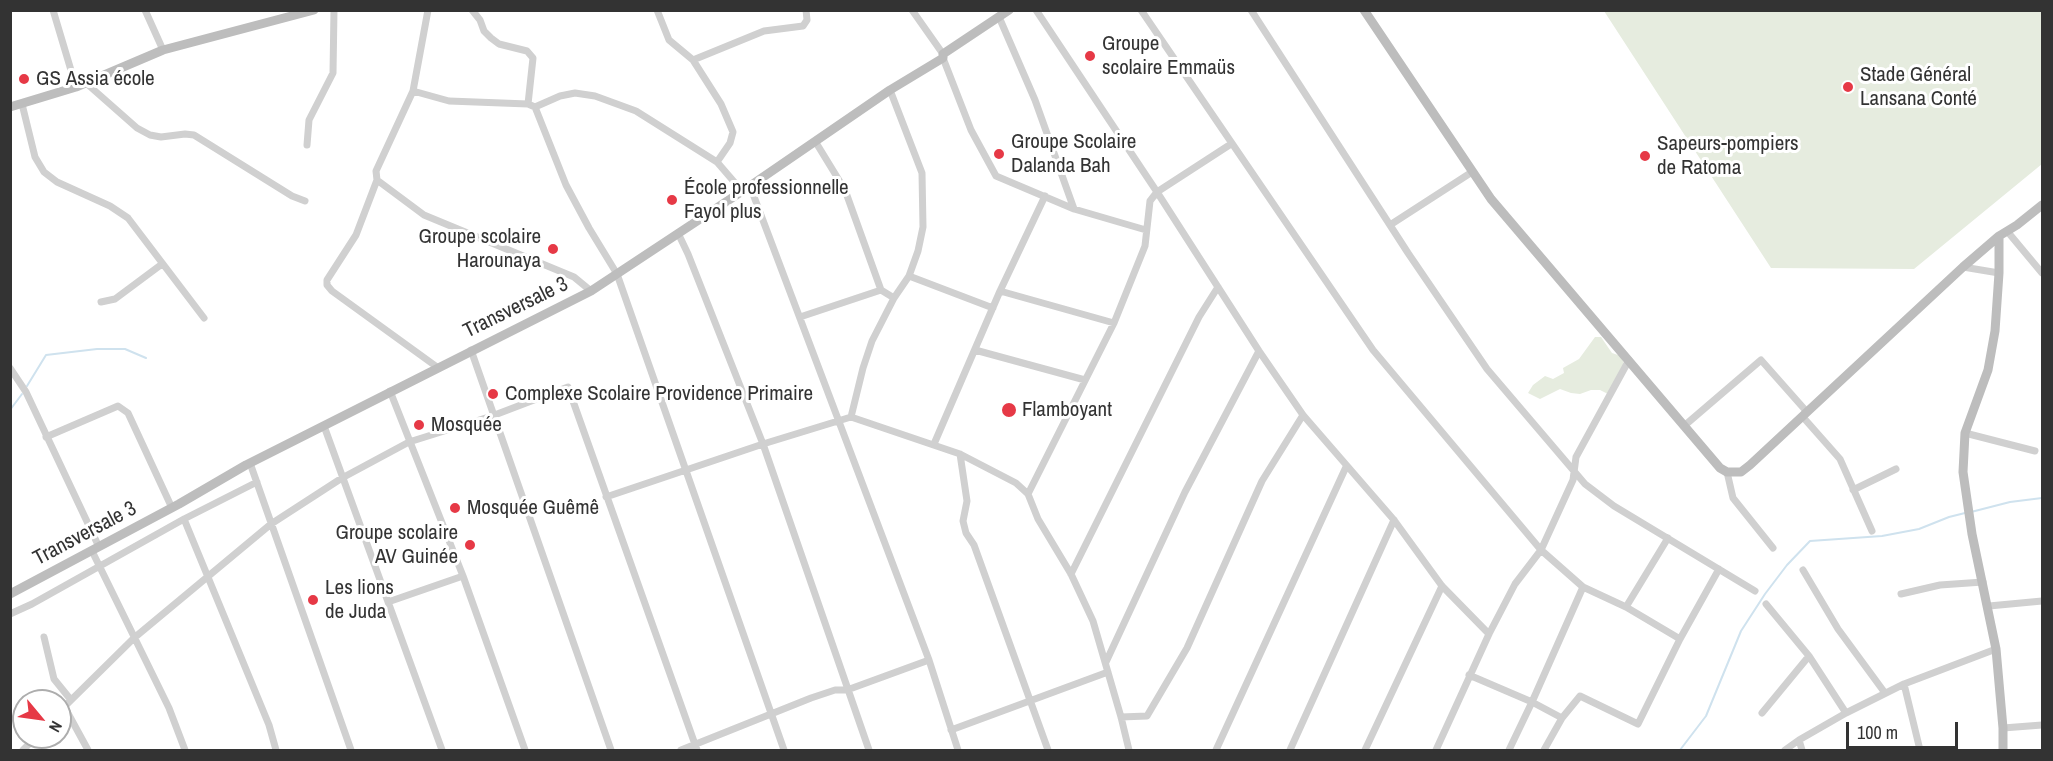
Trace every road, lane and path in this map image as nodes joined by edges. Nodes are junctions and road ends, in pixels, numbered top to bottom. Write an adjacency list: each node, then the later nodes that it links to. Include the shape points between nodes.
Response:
1 (53, 10): 21 (street)
2 (145, 10): 17 (street)
3 (314, 10): 15 (street)
4 (334, 10): 29 (street, via 333,73 309,120)
5 (429, 10): 23 (street)
6 (472, 10): 25 (street, via 491,38 527,51 533,58)
7 (657, 10): 19 (street, via 669,40)
8 (806, 10): 19 (street, via 807,20 802,26 764,31)
9 (912, 10): 18 (street)
10 (1009, 10): 16 (street, Transversale 3)
11 (1036, 10): 34 (street)
12 (1142, 10): 28 (street)
13 (1251, 10): 39 (street)
14 (1364, 10): 31 (street)
15 (299, 12): 17 (street)
16 (999, 17): 18 (street, Transversale 3); 38 (street, via 1035,100)
17 (163, 50): 20 (street)
18 (943, 56): 22 (street, Transversale 3); 35 (street, via 971,130 996,176)
19 (693, 60): 30 (street, via 721,104 733,132)
20 (86, 83): 21 (street); 36 (street, via 150,135 194,135)
21 (76, 87): 24 (street)
22 (890, 90): 27 (street, Transversale 3); 48 (street, via 922,173 923,227)
23 (413, 92): 25 (street, via 449,101); 32 (street, via 376,171)
24 (22, 104): 26 (street); 43 (street, via 35,158 44,172 128,218)
25 (532, 106): 30 (street, via 575,93 595,96 636,111); 47 (street, via 566,185)
26 (10, 107)
27 (815, 141): 33 (street, Transversale 3); 50 (street, via 845,190)
28 (1231, 144): 34 (street); 100 (street, via 1373,350)
29 (307, 145)
30 (717, 162): 33 (street)
31 (1472, 172): 39 (street); 62 (street)
32 (377, 180): 51 (street, via 424,215 573,277); 63 (street, via 356,235 327,285)
33 (746, 188): 41 (street, Transversale 3); 56 (street)
34 (1157, 192): 40 (street, via 1150,201); 49 (street)
35 (1045, 196): 38 (street); 52 (street)
36 (305, 201)
37 (2043, 205): 42 (street)
38 (1074, 209): 40 (street)
39 (1390, 225): 83 (street, via 1487,369)
40 (1146, 230): 58 (street, via 1145,246)
41 (678, 233): 47 (street, Transversale 3); 77 (street)
42 (2003, 233): 44 (street); 45 (street); 46 (street)
43 (162, 264): 54 (street, via 115,299); 57 (street)
44 (1963, 267): 45 (street); 67 (street)
45 (1999, 273): 74 (street, via 1988,370)
46 (2043, 273)
47 (617, 274): 51 (street, Transversale 3); 85 (street)
48 (909, 276): 53 (street); 55 (street)
49 (1218, 287): 61 (street); 104 (street, via 1199,317)
50 (881, 290): 53 (street); 56 (street)
51 (591, 291): 59 (street, Transversale 3)
52 (1000, 291): 55 (street); 58 (street)
53 (894, 298): 70 (street, via 872,341)
54 (101, 302)
55 (993, 308): 60 (street)
56 (800, 317): 71 (street)
57 (204, 318)
58 (1114, 323): 65 (street)
59 (471, 350): 63 (street, Transversale 3); 69 (street)
60 (975, 350): 65 (street); 78 (street)
61 (1259, 351): 68 (street); 126 (street, via 1185,492)
62 (1629, 360): 73 (street); 83 (street)
63 (437, 367): 66 (street, Transversale 3)
64 (10, 369): 75 (street, via 26,392)
65 (1085, 380): 90 (street)
66 (390, 391): 72 (street, Transversale 3); 76 (street)
67 (1804, 414): 73 (street, via 1761,360); 86 (street, via 1750,465 1741,471); 89 (street, via 1840,459)
68 (1303, 415): 82 (street); 139 (street, via 1262,481 1187,648 1147,716)
69 (492, 416): 76 (street); 91 (street, via 568,387); 153 (street)
70 (851, 417): 71 (street); 78 (street)
71 (840, 419): 77 (street); 125 (street)
72 (324, 426): 81 (street, Transversale 3); 87 (street)
73 (1684, 426): 86 (street)
74 (1965, 433): 79 (street); 107 (street, via 1966,499)
75 (46, 436): 92 (street, via 118,406 128,413); 99 (street)
76 (409, 442): 87 (street); 106 (street)
77 (763, 444): 85 (street); 131 (street)
78 (934, 444): 80 (street)
79 (2035, 451)
80 (960, 454): 90 (street, via 1016,483); 134 (street, via 967,501 963,521 966,533 974,545)
81 (250, 463): 88 (street); 92 (street, Transversale 3)
82 (1346, 467): 94 (street); 160 (street)
83 (1573, 469): 97 (street, via 1585,484 1614,506); 100 (street, via 1573,480)
84 (1896, 469): 89 (street)
85 (686, 471): 91 (street); 136 (street)
86 (1727, 472): 98 (street, via 1733,498)
87 (342, 478): 95 (street); 114 (street)
88 (257, 482): 93 (street); 95 (street)
89 (1854, 490): 96 (street)
90 (1028, 494): 104 (street, via 1038,519)
91 (606, 497): 146 (street)
92 (172, 508): 99 (street, Transversale 3)
93 (184, 519): 101 (street); 105 (street)
94 (1394, 520): 108 (street); 161 (street)
95 (271, 524): 105 (street); 150 (street)
96 (1872, 531)
97 (1668, 538): 102 (street); 117 (street)
98 (1773, 548)
99 (95, 549): 101 (street); 111 (street, Transversale 3)
100 (1541, 550): 109 (street); 119 (street, via 1515,585)
101 (99, 565): 118 (street); 121 (street)
102 (1719, 569): 110 (street); 122 (street)
103 (1803, 570): 132 (street, via 1838,629)
104 (1071, 574): 126 (street, via 1093,621)
105 (209, 576): 121 (street); 149 (street)
106 (463, 576): 114 (street); 152 (street)
107 (1983, 582): 112 (street, via 1940,585); 116 (street)
108 (1442, 586): 119 (street); 162 (street)
109 (1583, 587): 117 (street); 135 (street)
110 (1755, 591)
111 (10, 594)
112 (1901, 594)
113 (2043, 600): 116 (street)
114 (388, 602): 151 (street)
115 (1766, 604): 124 (street)
116 (1989, 606): 123 (street)
117 (1626, 607): 122 (street)
118 (10, 614)
119 (1489, 634): 128 (street)
120 (44, 637): 130 (street, via 54,679)
121 (134, 638): 133 (street); 148 (street)
122 (1680, 639): 140 (street, via 1638,724 1580,696)
123 (1996, 650): 129 (street); 143 (street)
124 (1809, 656): 137 (street); 138 (street)
125 (929, 660): 131 (street); 144 (street)
126 (1106, 662): 127 (street)
127 (1108, 672): 134 (street); 139 (street)
128 (1469, 675): 135 (street); 163 (street)
129 (1904, 684): 132 (street); 168 (street)
130 (62, 689)
131 (847, 690): 136 (street, via 835,690); 156 (street)
132 (1885, 693): 138 (street)
133 (72, 698)
134 (1030, 699): 144 (street); 158 (street)
135 (1532, 702): 140 (street); 164 (street)
136 (772, 713): 146 (street); 155 (street)
137 (1762, 713)
138 (1846, 713): 145 (street)
139 (1121, 717): 159 (street)
140 (1562, 718): 165 (street)
141 (72, 724): 147 (street)
142 (2043, 725): 143 (street)
143 (2003, 728): 169 (street)
144 (951, 730): 157 (street)
145 (1799, 740): 166 (street); 167 (street)
146 (696, 748): 154 (street)
147 (88, 750)
148 (185, 750)
149 (276, 750)
150 (351, 750)
151 (442, 750)
152 (525, 750)
153 (611, 750)
154 (681, 750)
155 (784, 750)
156 (869, 750)
157 (958, 750)
158 (1048, 750)
159 (1129, 750)
160 (1216, 750)
161 (1290, 750)
162 (1365, 750)
163 (1436, 750)
164 (1509, 750)
165 (1544, 750)
166 (1785, 750)
167 (1802, 750)
168 (1920, 750)
169 (2003, 750)

